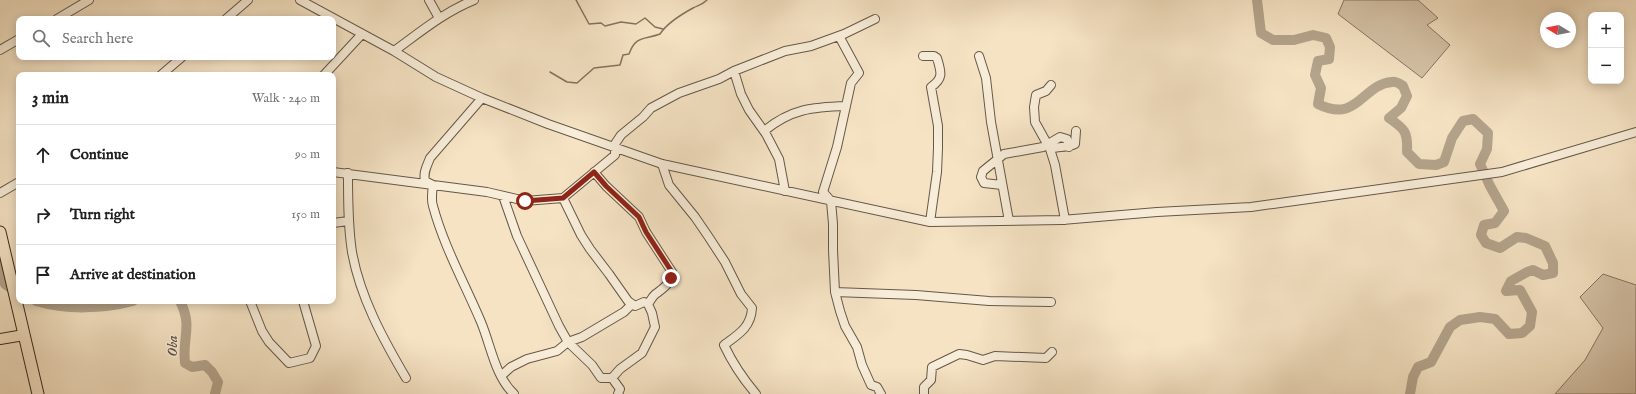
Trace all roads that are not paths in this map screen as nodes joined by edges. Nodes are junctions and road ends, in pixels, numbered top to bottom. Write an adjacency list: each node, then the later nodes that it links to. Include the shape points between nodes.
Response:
1 (89, 0): 6 (street)
2 (248, 0): 7 (street)
3 (300, 0): 8 (street)
4 (429, 0): 9 (street)
5 (474, 0): 9 (street)
6 (62, 16)
7 (229, 16)
8 (329, 16)
9 (440, 18): 16 (street)
10 (875, 19): 13 (street)
11 (336, 20): 12 (street)
12 (362, 34): 16 (street); 22 (street)
13 (839, 36): 20 (street, via 786,51); 25 (street, via 859,73 850,83)
14 (16, 42): 15 (street)
15 (0, 50)
16 (394, 51): 24 (street, via 436,77)
17 (923, 56): 47 (street, via 937,58 941,75 939,81 931,87 938,126 938,154)
18 (979, 56): 31 (street, via 986,78 990,122)
19 (179, 60): 21 (street)
20 (734, 71): 26 (street, via 749,110); 30 (street, via 679,93 651,108 621,135 615,144)
21 (165, 72)
22 (327, 72)
23 (1051, 85): 29 (street, via 1046,91 1036,95 1034,107 1035,122)
24 (482, 98): 30 (street); 37 (street, via 430,158 424,176 425,181)
25 (846, 106): 26 (street, via 797,111 776,121); 43 (street, via 823,192)
26 (764, 131): 39 (street, via 779,159)
27 (1076, 131): 29 (street, via 1075,144 1070,147)
28 (1636, 132): 44 (street, via 1484,176 1251,206)
29 (1048, 147): 31 (street, via 1004,154); 44 (street, via 1055,165)
30 (616, 148): 32 (street); 34 (street, via 615,155)
31 (998, 160): 38 (street); 38 (street, via 983,171 981,177 984,184)
32 (662, 164): 39 (street); 66 (street, via 669,186 708,236 741,294 752,308 751,319 739,334 724,345)
33 (336, 172): 35 (street)
34 (594, 172): 42 (street); 55 (street, via 639,217 672,272 667,286 656,293)
35 (348, 173): 37 (street); 45 (street)
36 (16, 184): 40 (street)
37 (433, 185): 41 (street); 60 (street, via 432,205 439,226 482,323)
38 (1002, 185): 46 (street)
39 (785, 191): 43 (street)
40 (0, 193)
41 (503, 196): 42 (street, via 525,201); 58 (street, via 517,236)
42 (563, 198): 54 (street, via 581,236)
43 (831, 201): 47 (street); 50 (street)
44 (1065, 220): 46 (street)
45 (348, 221): 48 (street); 61 (street, via 352,254 361,284 379,332)
46 (1009, 221): 47 (street)
47 (930, 222)
48 (336, 223)
49 (0, 232): 56 (highway)
50 (835, 292): 51 (street, via 916,295 989,302); 67 (street, via 845,326 857,347 868,380)
51 (1051, 302)
52 (251, 304): 53 (street, via 269,342 289,363 310,358 316,346)
53 (304, 304)
54 (632, 304): 55 (street); 58 (street, via 624,312)
55 (648, 304): 62 (street, via 655,327 642,353)
56 (24, 335): 57 (main road); 63 (highway)
57 (0, 338)
58 (568, 342): 60 (street, via 557,351 538,355 511,367); 62 (street, via 592,365 601,378)
59 (1052, 352): 68 (street, via 1046,358 995,356 983,360 959,354 932,367 931,380 924,386)
60 (501, 376): 64 (street)
61 (406, 378)
62 (612, 378): 65 (street, via 620,389)
63 (38, 394)
64 (514, 394)
65 (618, 394)
66 (756, 394)
67 (881, 394)
68 (924, 394)

